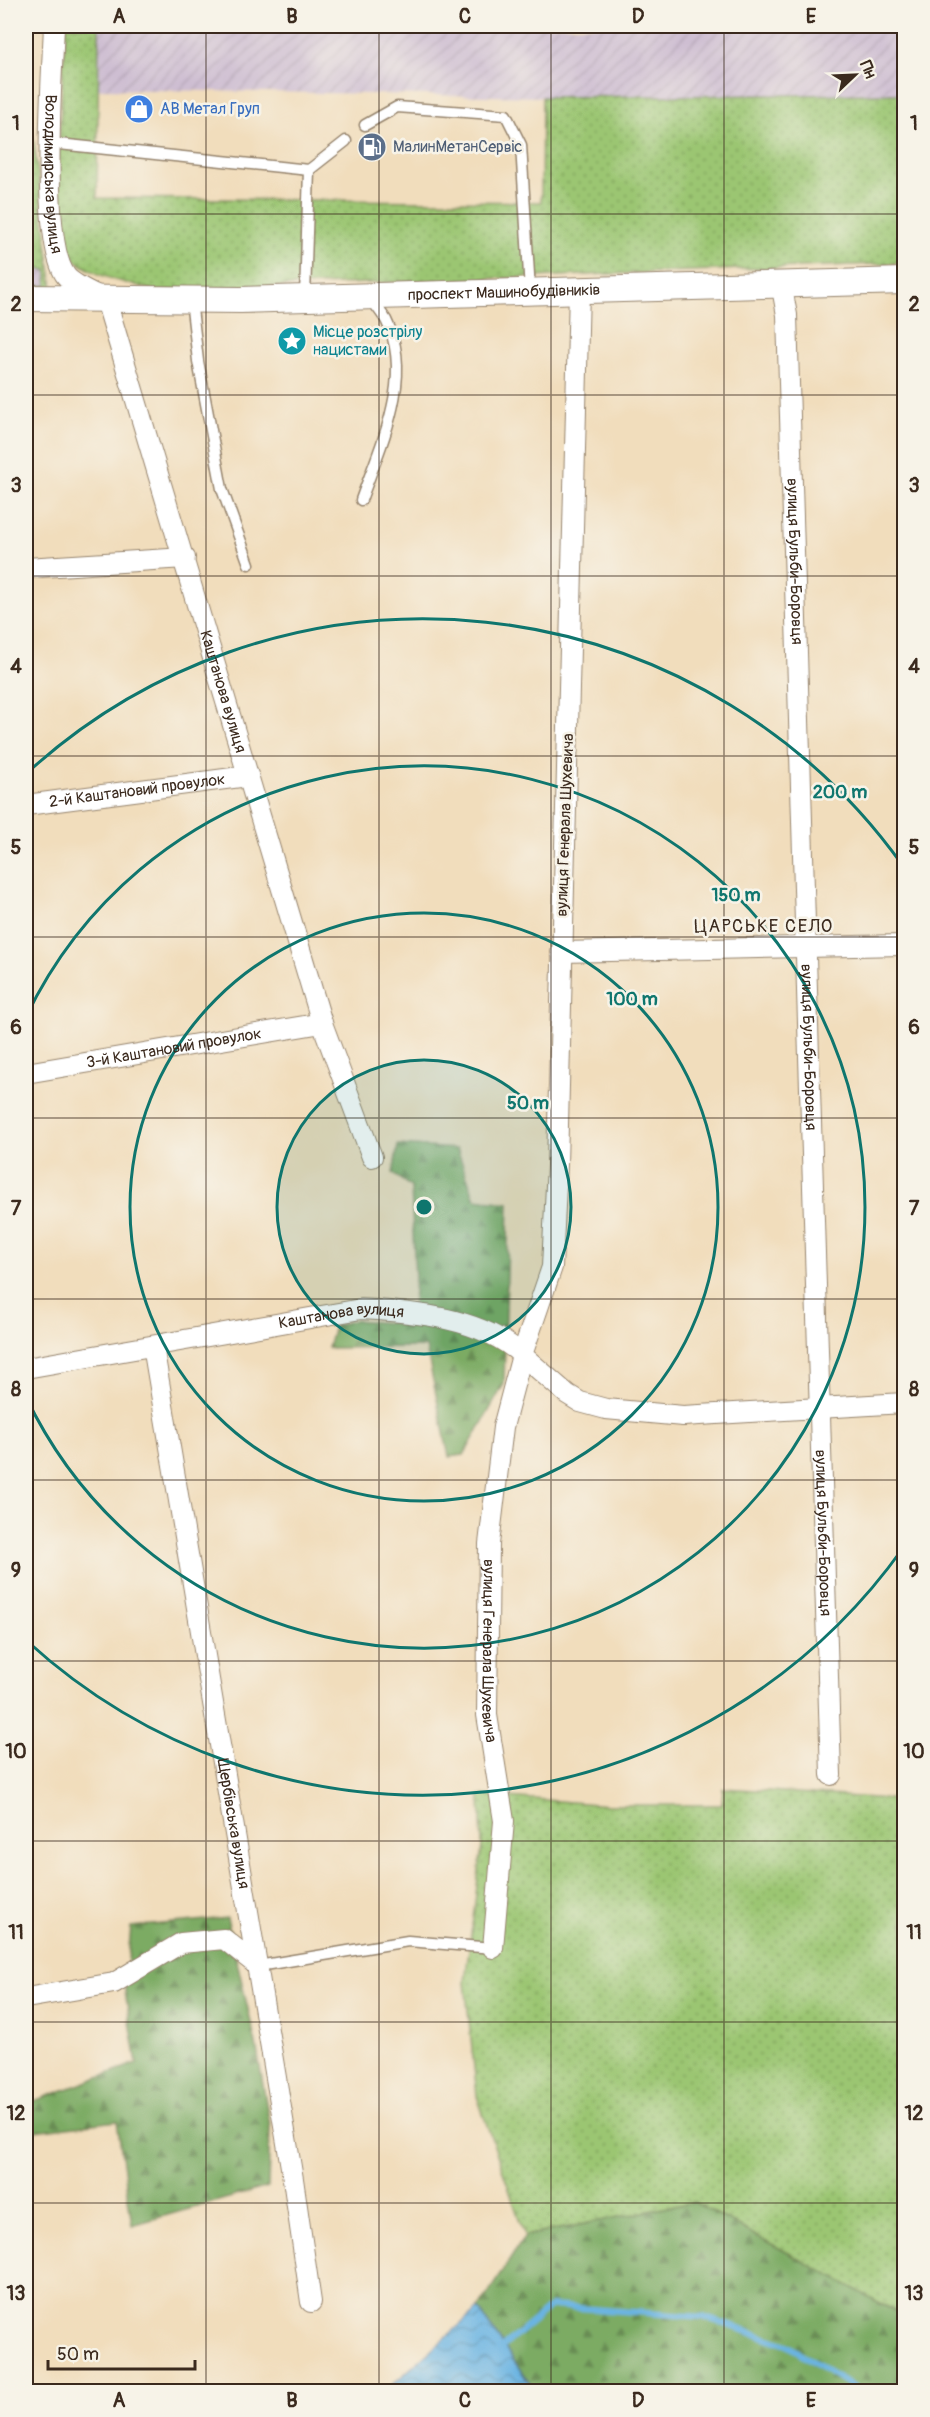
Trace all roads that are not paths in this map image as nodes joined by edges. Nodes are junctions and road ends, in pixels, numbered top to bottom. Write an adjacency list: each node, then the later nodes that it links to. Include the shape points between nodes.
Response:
1 (54, 26): 4 (street, Володимирська вулиця)
2 (364, 125): 9 (lane, via 397,107 506,115 521,145)
3 (346, 141): 5 (lane)
4 (50, 143): 5 (lane); 13 (street, Володимирська вулиця, via 55,249 67,277)
5 (309, 170): 11 (lane)
6 (904, 281): 7 (street, проспект Машинобудівників)
7 (781, 284): 8 (street, проспект Машинобудівників); 22 (street, вулиця Бульби-Боровця, via 787,315)
8 (579, 290): 9 (street, проспект Машинобудівників); 23 (street, вулиця Генерала Шухевича)
9 (530, 291): 10 (street, проспект Машинобудівників)
10 (368, 294): 11 (street, проспект Машинобудівників); 15 (lane, via 386,321 396,359 392,415)
11 (304, 297): 14 (street, проспект Машинобудівників)
12 (26, 298): 13 (street)
13 (105, 300): 14 (street, проспект Машинобудівників); 16 (street, Каштанова вулиця)
14 (191, 300): 17 (lane, via 222,489)
15 (361, 500)
16 (185, 558): 18 (street); 19 (street, Каштанова вулиця)
17 (249, 564)
18 (26, 568)
19 (248, 776): 20 (street, 2-й Каштановий провулок); 24 (street, Каштанова вулиця)
20 (26, 805)
21 (904, 945): 22 (street)
22 (808, 947): 23 (street); 31 (street, вулиця Бульби-Боровця)
23 (561, 952): 28 (street, вулиця Генерала Шухевича, via 552,1267)
24 (322, 1023): 25 (street, 3-й Каштановий провулок); 26 (street, Каштанова вулиця)
25 (26, 1073)
26 (372, 1157)
27 (153, 1346): 28 (street, Каштанова вулиця, via 361,1310 419,1314 463,1325 498,1337); 29 (street, Каштанова вулиця); 34 (street, Щербівська вулиця)
28 (522, 1355): 31 (street, via 554,1385 580,1402 606,1409 683,1416); 33 (street, вулиця Генерала Шухевича, via 502,1427 489,1544 487,1715 504,1821)
29 (26, 1368)
30 (904, 1403): 31 (street)
31 (818, 1406): 32 (street, вулиця Бульби-Боровця)
32 (831, 1775)
33 (493, 1948): 34 (lane, via 408,1941)
34 (258, 1966): 35 (street, via 224,1939 181,1943 114,1983); 36 (street, Щербівська вулиця)
35 (26, 1998)
36 (311, 2302)

